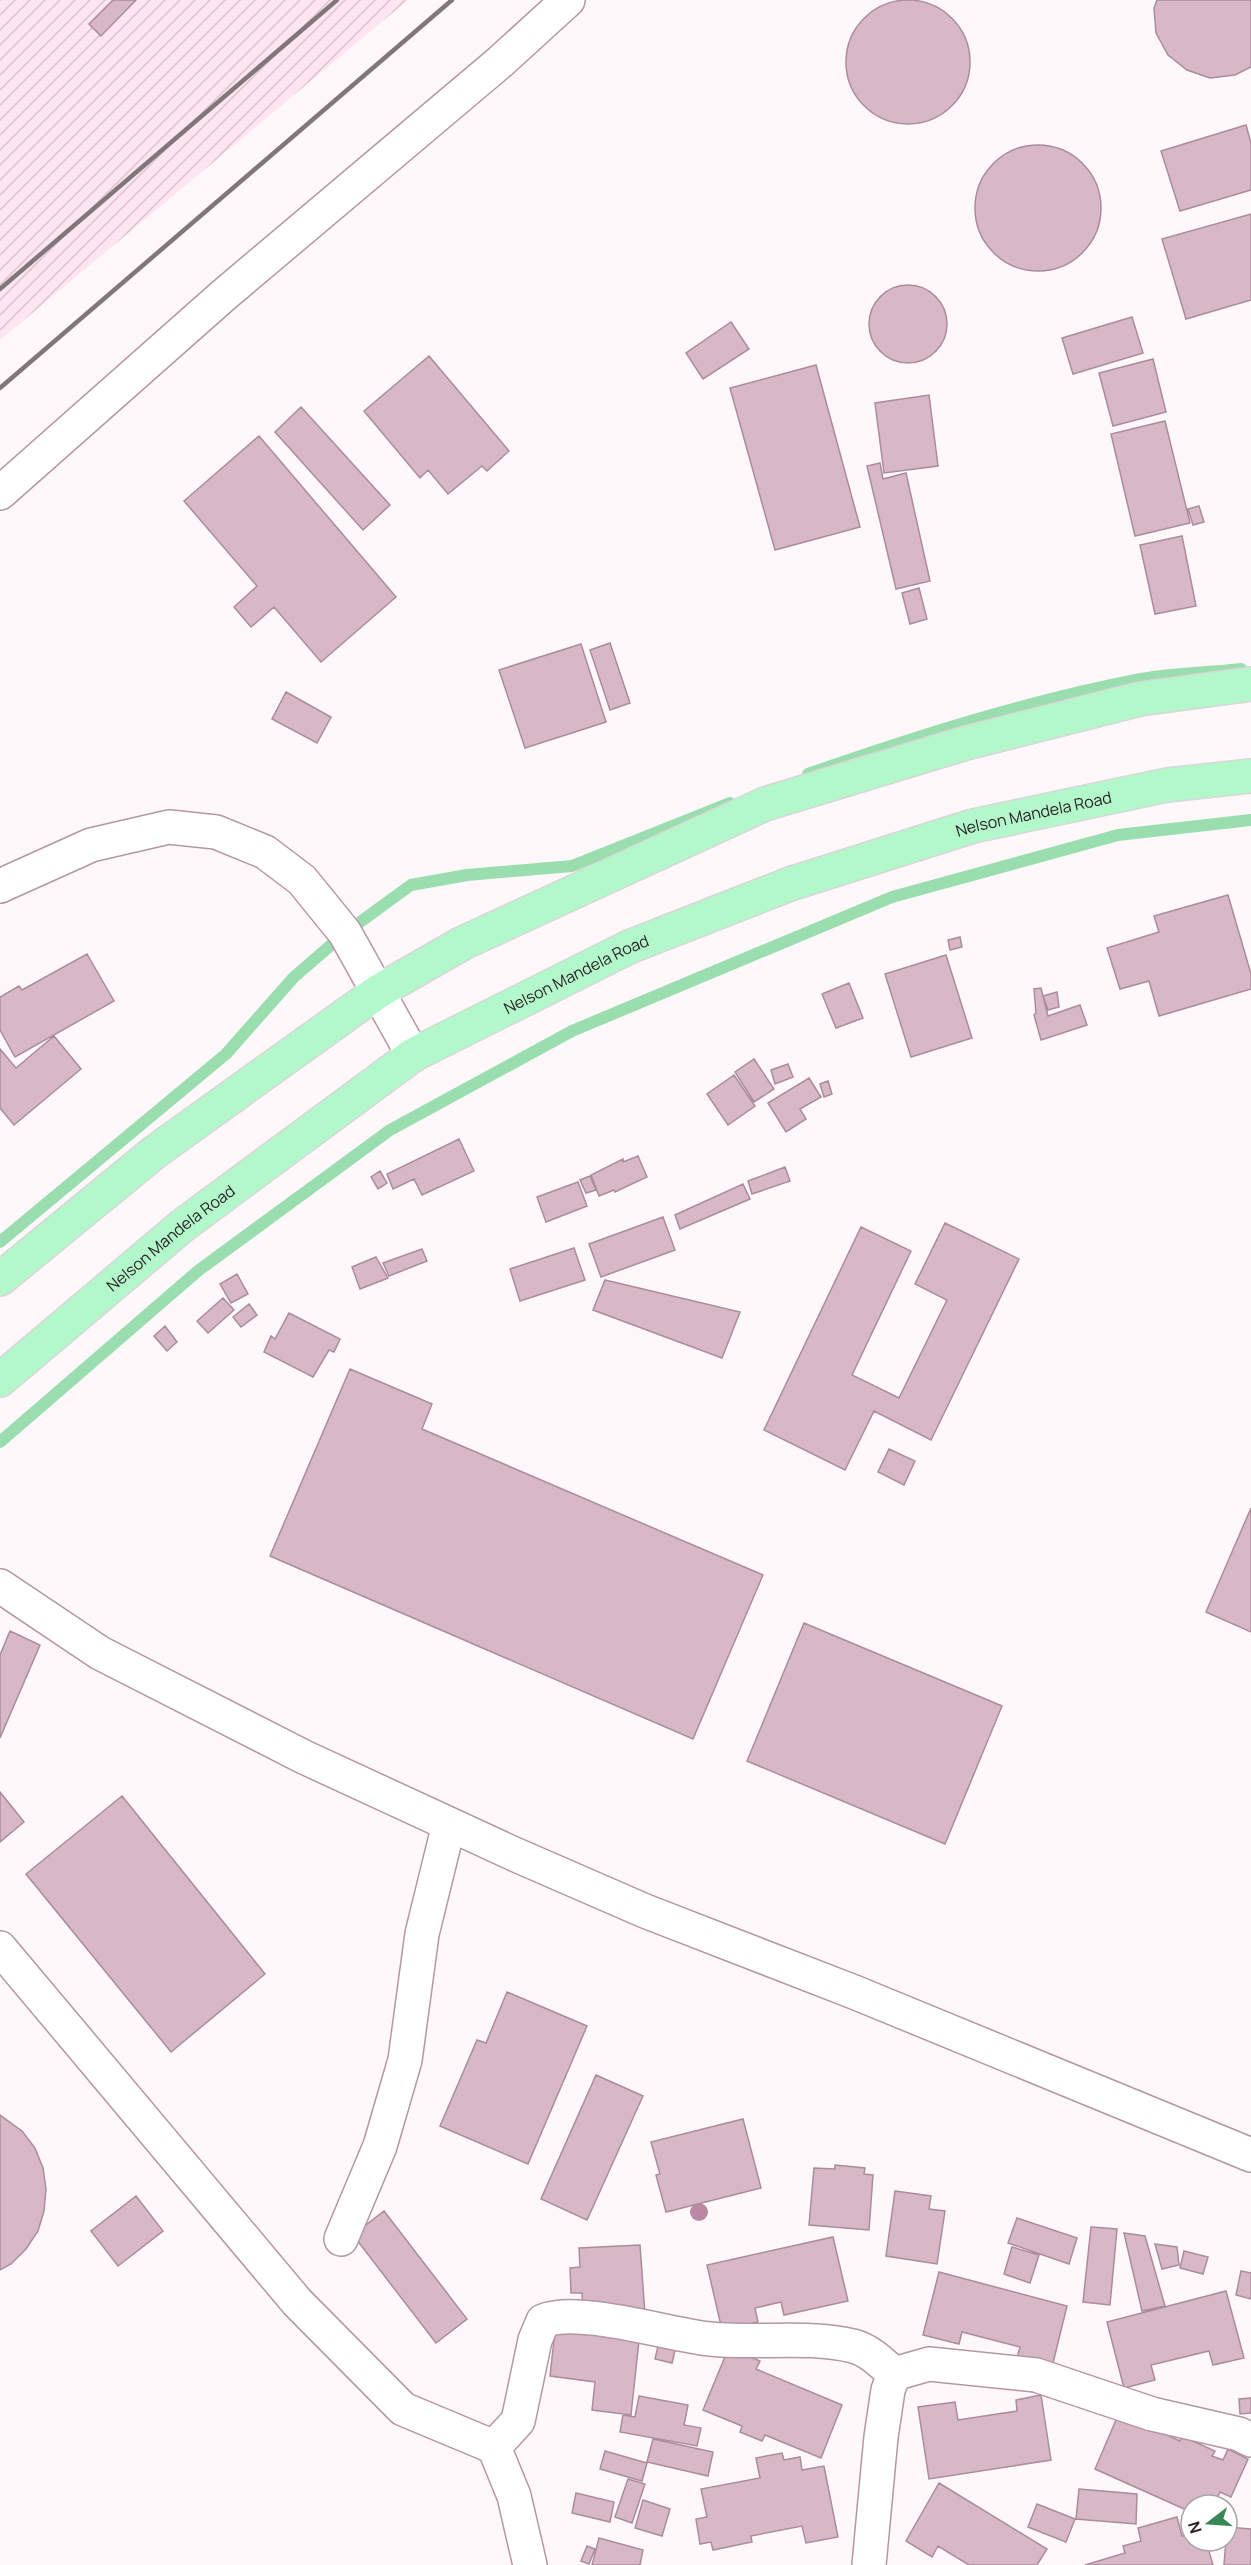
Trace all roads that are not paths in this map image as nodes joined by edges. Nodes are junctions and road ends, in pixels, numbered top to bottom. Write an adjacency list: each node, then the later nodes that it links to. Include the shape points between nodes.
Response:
1 (568, 0): 2 (street)
2 (0, 493)
3 (1251, 684): 6 (main road, via 1140,699 966,743 765,804 463,944)
4 (1251, 776): 7 (main road, Nelson Mandela Road, via 1167,784 973,826 790,884 629,947)
5 (0, 886): 6 (street, via 92,845 169,827 216,832 265,852 302,880 345,933)
6 (379, 991): 7 (street); 8 (main road, via 156,1151)
7 (413, 1055): 9 (main road, Nelson Mandela Road, via 182,1226)
8 (0, 1278)
9 (0, 1380)
10 (0, 1586): 11 (street, via 100,1653 304,1757)
11 (448, 1824): 13 (street, via 645,1911); 14 (street, via 422,1934 405,2060 380,2146)
12 (0, 1948): 17 (street, via 297,2302 403,2409)
13 (1251, 2155)
14 (341, 2239)
15 (894, 2374): 16 (street, via 928,2364 1036,2375 1152,2414); 17 (street, via 867,2351 854,2346 711,2339 614,2321 549,2318 543,2321 535,2340 518,2421); 19 (street, via 881,2437)
16 (1251, 2440)
17 (494, 2447): 18 (street, via 514,2496)
18 (530, 2565)
19 (869, 2565)

